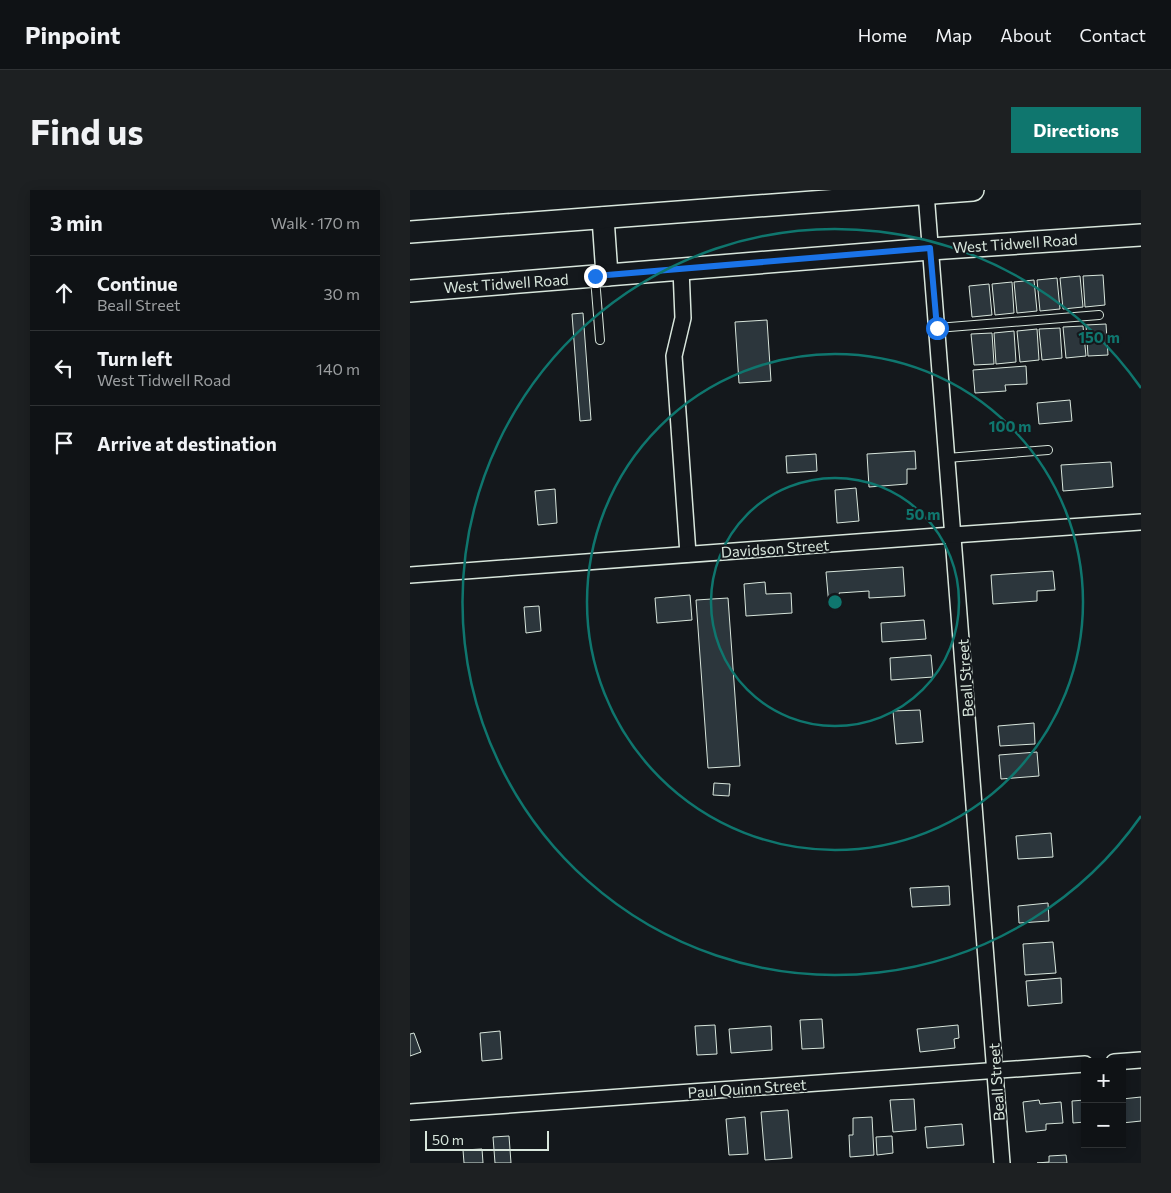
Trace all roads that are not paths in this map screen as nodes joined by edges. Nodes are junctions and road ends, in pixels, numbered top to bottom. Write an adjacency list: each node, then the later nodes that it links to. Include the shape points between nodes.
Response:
1 (973, 190): 2 (main road)
2 (926, 193): 3 (main road); 6 (street, Beall Street)
3 (603, 218): 4 (main road); 8 (main road)
4 (410, 232)
5 (1141, 235): 6 (main road, West Tidwell Road)
6 (930, 248): 7 (main road, West Tidwell Road); 11 (street, Beall Street)
7 (681, 270): 8 (main road, West Tidwell Road); 17 (street, via 683,318 674,356)
8 (601, 276): 9 (main road, West Tidwell Road); 12 (lane)
9 (410, 291)
10 (1099, 315): 11 (lane)
11 (937, 328): 14 (street, Beall Street)
12 (600, 340)
13 (1048, 450): 14 (lane)
14 (947, 458): 16 (street, Beall Street)
15 (1141, 522): 16 (street, Davidson Street)
16 (954, 535): 17 (street, Davidson Street); 22 (street, Beall Street)
17 (688, 554): 18 (street, Davidson Street)
18 (410, 575)
19 (1141, 1060): 20 (street)
20 (1126, 1061)
21 (1081, 1064): 22 (street, Paul Quinn Street)
22 (995, 1070): 23 (street, Paul Quinn Street); 24 (street, Beall Street)
23 (410, 1112)
24 (1002, 1163)

